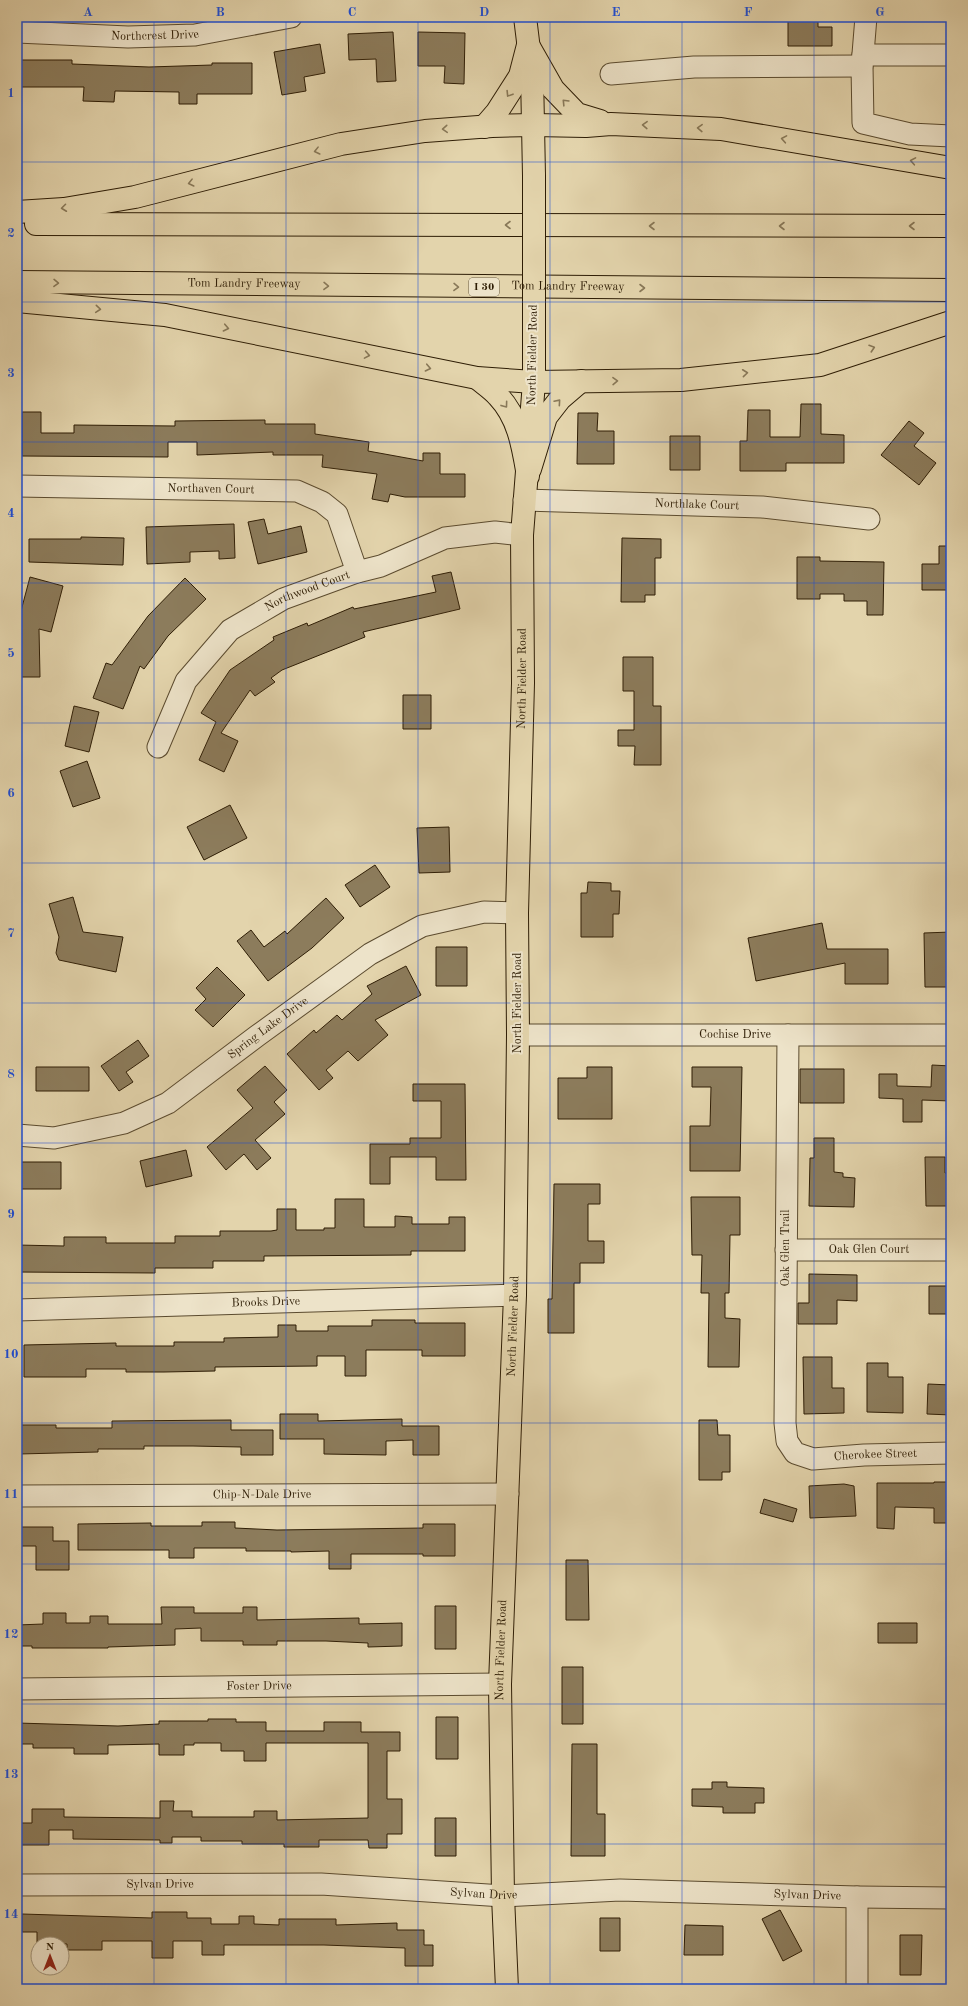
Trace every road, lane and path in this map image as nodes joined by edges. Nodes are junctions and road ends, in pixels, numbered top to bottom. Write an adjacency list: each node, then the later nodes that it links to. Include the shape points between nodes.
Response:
1 (291, 17): 4 (street, Northcrest Drive, via 194,35 128,37)
2 (525, 17): 5 (main road, North Fielder Road)
3 (866, 17): 7 (street)
4 (17, 32)
5 (528, 45): 9 (main road, one-way to 5, via 576,114 553,89); 10 (main road, North Fielder Road); 11 (main road, one-way to 11, via 520,76 500,108)
6 (951, 55): 7 (street)
7 (862, 60): 8 (street); 12 (street, via 863,123 910,134)
8 (611, 74)
9 (611, 124): 10 (main road); 13 (main road, one-way to 9, via 721,128)
10 (534, 125): 11 (main road); 23 (main road, North Fielder Road, bridge)
11 (484, 127): 14 (main road, one-way to 14, via 425,131 342,144 135,197 64,209)
12 (951, 136)
13 (951, 168)
14 (17, 212)
15 (17, 224): 16 (main road, one-way to 15)
16 (951, 226)
17 (17, 282): 18 (main road, Tom Landry Freeway / I 30, one-way to 18)
18 (951, 290)
19 (17, 301): 21 (main road, one-way to 21, via 165,315)
20 (951, 322): 22 (main road, one-way to 20, via 681,380 820,365)
21 (477, 378): 23 (main road); 24 (main road, one-way to 24, via 498,395 511,413 522,439)
22 (581, 381): 23 (main road); 24 (main road, one-way to 22, via 546,417 560,399)
23 (534, 382): 24 (main road, North Fielder Road)
24 (528, 476): 26 (main road, North Fielder Road)
25 (17, 486): 29 (street, Northaven Court, via 297,491 322,502 337,514)
26 (524, 500): 27 (street, Northlake Court, via 762,507); 28 (main road, North Fielder Road)
27 (869, 519)
28 (522, 535): 29 (street, Northwood Court, via 495,532 445,538 381,566); 31 (main road, North Fielder Road, via 523,683)
29 (357, 572): 30 (street, Northwood Court, via 283,599 230,630 186,681)
30 (158, 747)
31 (517, 913): 32 (main road, North Fielder Road); 35 (street, Spring Lake Drive, via 484,912 422,926 370,954 168,1103 124,1122 54,1138)
32 (518, 1035): 33 (street, Cochise Drive); 38 (main road, North Fielder Road)
33 (788, 1035): 34 (street, Cochise Drive); 36 (street, Oak Glen Trail)
34 (951, 1035)
35 (17, 1135)
36 (786, 1250): 37 (street, Oak Glen Court); 41 (street, Oak Glen Trail, via 785,1423 787,1441)
37 (951, 1250)
38 (515, 1295): 39 (street, Brooks Drive); 42 (main road, North Fielder Road)
39 (17, 1310)
40 (951, 1453): 41 (street, Cherokee Street, via 813,1459)
41 (800, 1455)
42 (508, 1494): 43 (street, Chip-N-Dale Drive); 44 (main road, North Fielder Road)
43 (17, 1496)
44 (500, 1684): 45 (street, Foster Drive); 47 (main road, North Fielder Road)
45 (17, 1689)
46 (17, 1885): 47 (street, Sylvan Drive, via 321,1884)
47 (504, 1896): 48 (street, Sylvan Drive, via 620,1890); 50 (main road, North Fielder Road)
48 (857, 1897): 49 (street, Sylvan Drive); 51 (street)
49 (951, 1898)
50 (507, 1989)
51 (857, 1989)

